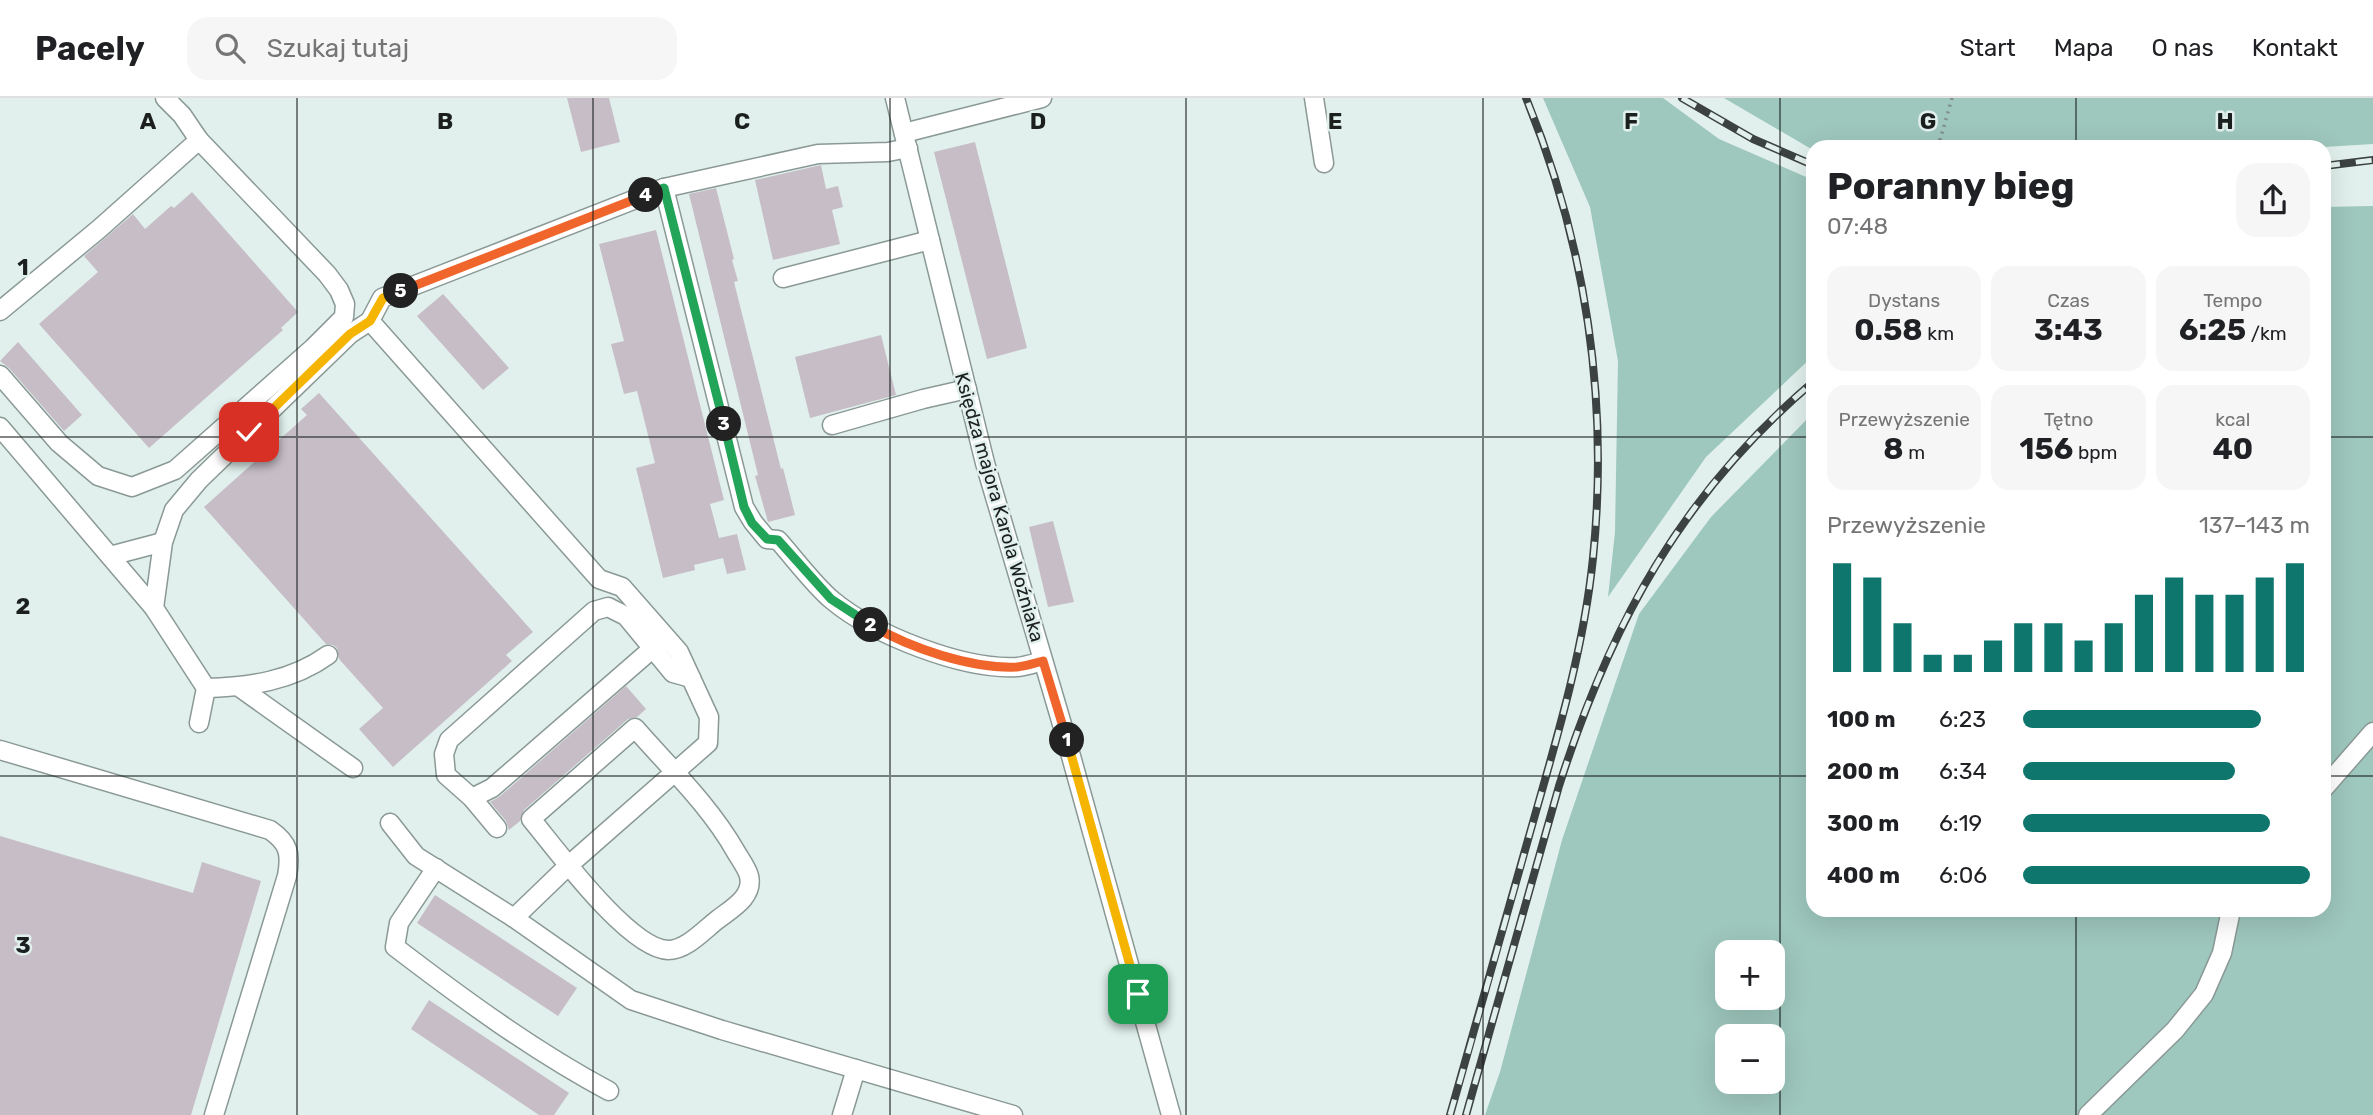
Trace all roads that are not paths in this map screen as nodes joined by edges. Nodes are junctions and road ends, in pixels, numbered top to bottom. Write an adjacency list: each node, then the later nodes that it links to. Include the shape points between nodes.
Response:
1 (165, 98): 5 (street)
2 (895, 98): 6 (street, Księdza majora Karola Woźniaka)
3 (1042, 98): 6 (street)
4 (1314, 98): 7 (street)
5 (198, 140): 11 (street); 13 (street, via 327,274 345,304 344,317 174,470 132,487 98,476 59,443)
6 (906, 140): 8 (street, via 888,152 818,154); 9 (street, Księdza majora Karola Woźniaka)
7 (1324, 163)
8 (664, 188): 12 (street, via 383,298); 22 (street, via 744,507 752,523 767,539 778,540 831,599 890,636 951,658 990,665 1018,667)
9 (930, 240): 10 (street); 14 (street, Księdza majora Karola Woźniaka)
10 (783, 278)
11 (0, 311)
12 (370, 321): 17 (street, via 350,334 199,480 174,510); 23 (street, via 599,579 622,587 679,652)
13 (0, 375)
14 (967, 389): 15 (street); 22 (street, Księdza majora Karola Woźniaka)
15 (832, 425)
16 (0, 426): 18 (street)
17 (163, 542): 18 (street); 19 (street)
18 (110, 556): 19 (street)
19 (154, 608): 25 (street)
20 (652, 649): 23 (street, via 673,673); 32 (street, via 492,788); 32 (street, via 626,616 608,607 594,611 449,740 444,754 446,775)
21 (328, 655): 24 (street, via 274,681)
22 (1043, 661): 44 (street, Księdza majora Karola Woźniaka)
23 (691, 678): 30 (street, via 709,717 708,743)
24 (239, 687): 25 (street); 29 (street)
25 (206, 688): 26 (street)
26 (199, 723)
27 (2373, 732): 31 (street)
28 (0, 750): 41 (street, via 270,830 288,846 287,876)
29 (353, 768)
30 (676, 773): 35 (street); 35 (street, via 635,728 531,819); 35 (street, via 722,828 749,875 744,898 684,946 655,948 618,921)
31 (2331, 780)
32 (472, 798): 34 (street)
33 (390, 823): 36 (street, via 416,856)
34 (498, 828)
35 (569, 865): 38 (street)
36 (436, 868): 38 (street); 40 (street, via 399,923 395,947 569,1069)
37 (2230, 917): 45 (street, via 2222,953 2204,994 2175,1030)
38 (514, 918): 39 (street, via 631,1000)
39 (856, 1069): 42 (street); 43 (street)
40 (609, 1091)
41 (214, 1115)
42 (842, 1115)
43 (1013, 1115)
44 (1171, 1115)
45 (2088, 1115)

